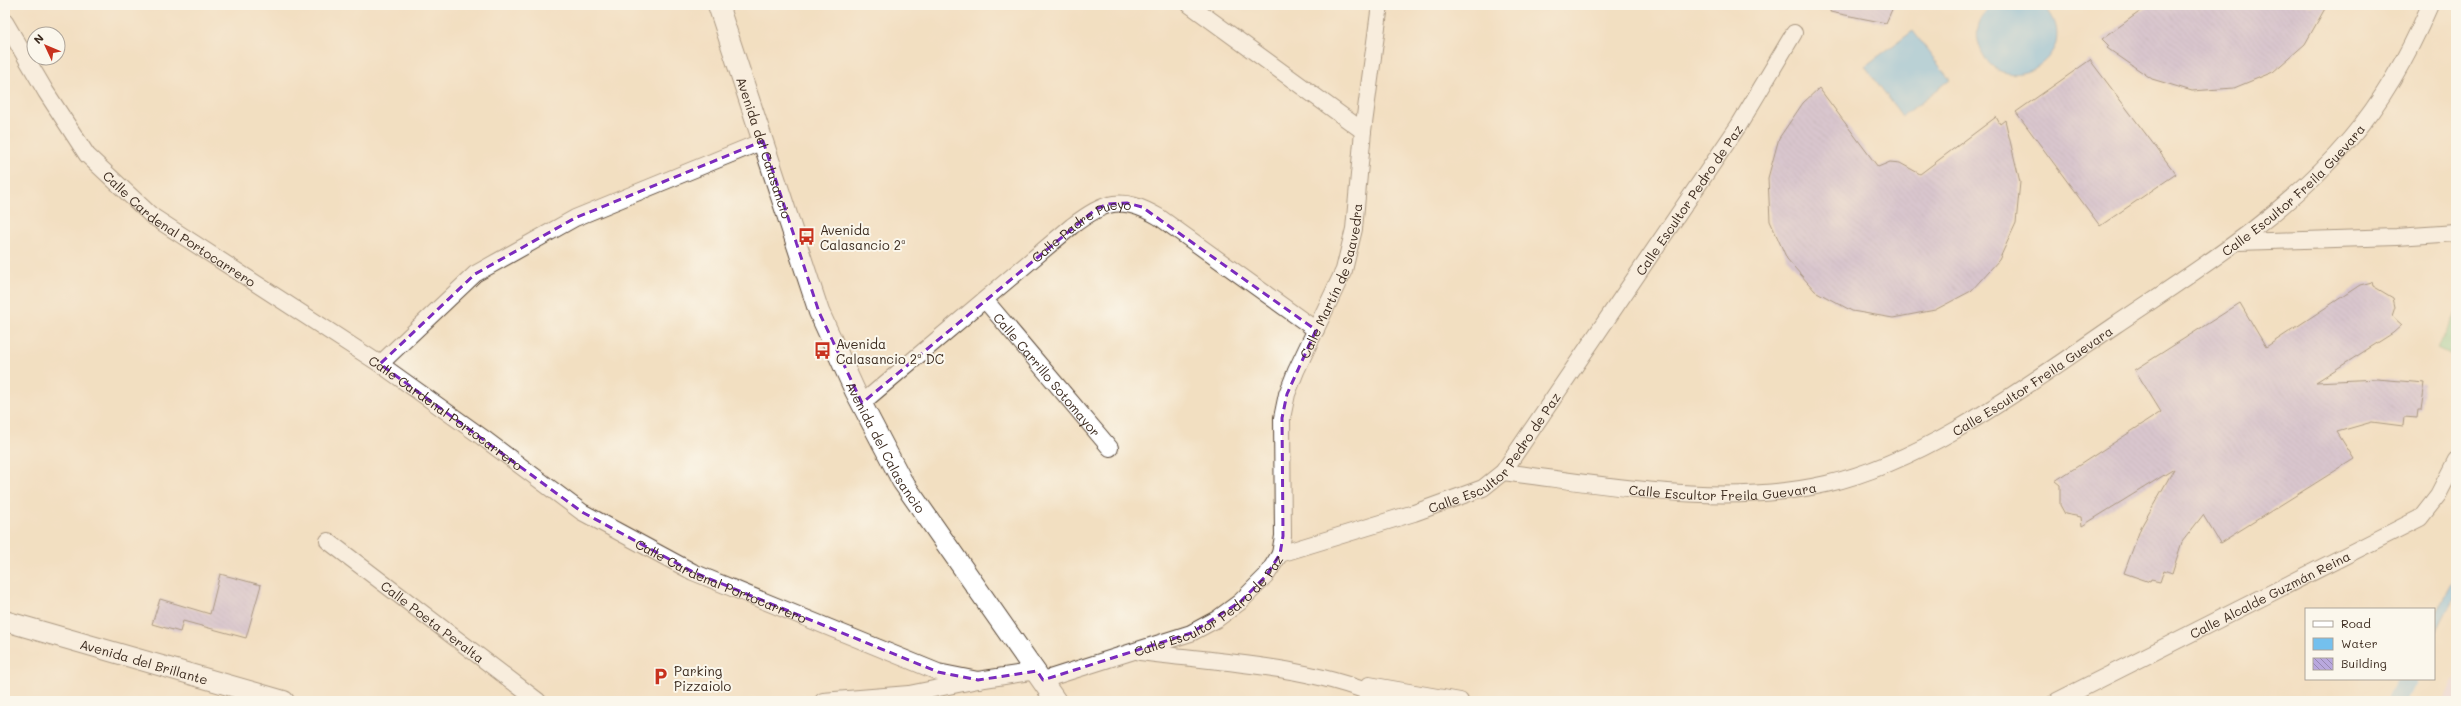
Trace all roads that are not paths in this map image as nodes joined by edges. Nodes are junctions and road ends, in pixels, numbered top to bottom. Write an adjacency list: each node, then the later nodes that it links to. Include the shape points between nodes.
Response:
1 (718, 5): 8 (street, Avenida del Calasancio)
2 (1190, 5): 7 (street)
3 (1380, 5): 7 (street, Calle Martín de Saavedra)
4 (2430, 5): 10 (street, Calle Escultor Freila Guevara, via 2413,45 2381,100 2348,141 2313,178)
5 (5, 22): 13 (street, Calle Cardenal Portocarrero, via 87,155 152,216)
6 (1794, 33): 17 (street, Calle Escultor Pedro de Paz, via 1739,125)
7 (1363, 131): 12 (street, Calle Martín de Saavedra, via 1354,229 1344,270)
8 (763, 141): 13 (street, via 575,218 475,274); 14 (street, Avenida del Calasancio, via 819,312)
9 (2456, 233): 10 (street)
10 (2238, 242): 17 (street, Calle Escultor Freila Guevara, via 2060,364 1955,429 1890,463 1826,484 1769,492 1684,492)
11 (985, 300): 12 (street, Calle Padre Pueyo, via 1096,209 1108,204 1127,203 1142,207 1159,217); 14 (street, Calle Padre Pueyo); 15 (street, Calle Carrillo Sotomayor)
12 (1316, 330): 19 (street, Calle Martín de Saavedra, via 1287,394 1282,418 1283,536)
13 (380, 364): 23 (street, Calle Cardenal Portocarrero, via 482,436 582,512 693,572 938,672)
14 (862, 403): 22 (street, Avenida del Calasancio, via 902,481)
15 (1110, 448)
16 (2456, 460): 31 (street, Calle Alcalde Guzmán Reina, via 2438,495 2420,518)
17 (1502, 472): 19 (street, Calle Escultor Pedro de Paz, via 1483,488 1414,513)
18 (328, 541): 26 (street, Calle Poeta Peralta)
19 (1280, 554): 21 (street, Calle Escultor Pedro de Paz, via 1266,576 1240,602 1217,619 1190,633)
20 (5, 621): 25 (street, Avenida del Brillante)
21 (1136, 652): 22 (street, Calle Escultor Pedro de Paz); 24 (street, via 1285,670)
22 (1040, 676): 23 (street, Calle Cardenal Portocarrero); 28 (street, Avenida del Calasancio)
23 (978, 680): 27 (street, Calle Cardenal Portocarrero, via 909,694)
24 (1337, 680): 29 (street); 30 (street)
25 (284, 701)
26 (538, 701)
27 (823, 701)
28 (1056, 701)
29 (1390, 701)
30 (1460, 701)
31 (2057, 701)

